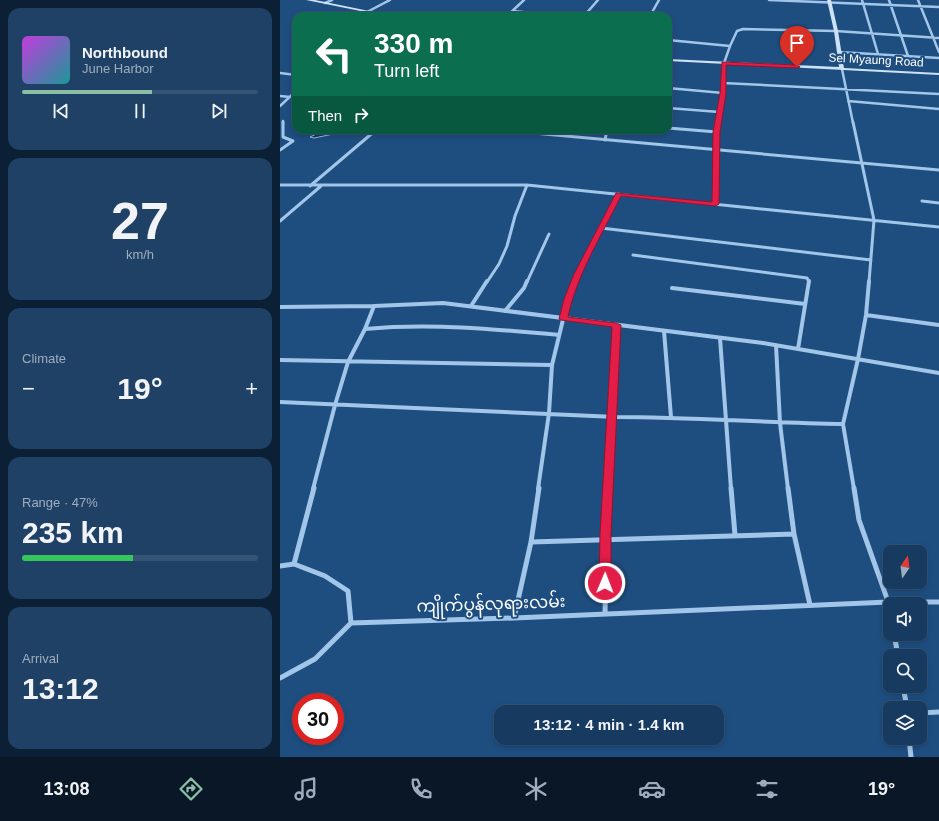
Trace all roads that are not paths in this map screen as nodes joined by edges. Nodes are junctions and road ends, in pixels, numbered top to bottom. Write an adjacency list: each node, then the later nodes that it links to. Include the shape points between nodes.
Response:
1 (308, 0): 12 (main road)
2 (332, 0): 12 (street)
3 (390, 0): 18 (street)
4 (524, 0): 17 (street)
5 (598, 0): 20 (street)
6 (659, 0): 21 (street)
7 (770, 0): 11 (street)
8 (862, 0): 13 (street)
9 (889, 0): 14 (street)
10 (918, 0): 15 (street)
11 (829, 2): 13 (street); 22 (main road)
12 (325, 3): 18 (main road)
13 (864, 5): 14 (street); 23 (street)
14 (890, 6): 15 (street); 24 (street)
15 (921, 7): 16 (street); 25 (street)
16 (939, 7)
17 (513, 11): 19 (street)
18 (367, 12)
19 (523, 12)
20 (588, 12)
21 (652, 12)
22 (836, 31): 23 (street); 28 (street, via 743,29 737,30); 29 (main road)
23 (872, 33): 24 (street); 31 (street)
24 (902, 36): 25 (street); 32 (street)
25 (934, 38): 26 (street); 30 (street)
26 (939, 38)
27 (672, 40): 28 (street)
28 (730, 46): 35 (street)
29 (839, 52): 31 (street); 36 (main road)
30 (939, 52)
31 (878, 54): 32 (street)
32 (908, 56): 33 (street)
33 (939, 58)
34 (672, 60): 35 (main road, Sel Myaung Road)
35 (724, 63): 36 (main road, Sel Myaung Road); 40 (street)
36 (842, 69): 39 (main road, Sel Myaung Road); 42 (street)
37 (280, 73): 38 (street)
38 (292, 74)
39 (939, 74)
40 (723, 83): 42 (street); 43 (street)
41 (672, 88): 43 (street)
42 (845, 89): 44 (street); 47 (street)
43 (723, 93): 51 (street)
44 (939, 94)
45 (280, 96): 46 (street)
46 (290, 97): 48 (street)
47 (848, 101): 50 (street); 61 (street)
48 (280, 106)
49 (672, 108): 51 (street)
50 (939, 108)
51 (719, 112): 54 (street)
52 (281, 121): 59 (street, via 283,137 293,141)
53 (672, 128): 54 (street)
54 (717, 132): 60 (street)
55 (371, 134): 65 (street)
56 (545, 134): 58 (street)
57 (606, 134): 58 (street)
58 (605, 140): 60 (street)
59 (280, 150)
60 (717, 151): 61 (street); 70 (street)
61 (862, 163): 62 (street); 71 (street)
62 (939, 170)
63 (527, 184): 66 (street); 67 (street); 81 (street, via 499,264)
64 (280, 185): 65 (street)
65 (310, 186): 66 (street)
66 (322, 186): 72 (street)
67 (619, 194): 70 (street); 74 (street)
68 (922, 201): 69 (street)
69 (939, 203)
70 (716, 204): 71 (street)
71 (874, 220): 73 (street); 77 (street)
72 (280, 221)
73 (939, 227)
74 (601, 228): 77 (street); 85 (street, via 568,299)
75 (549, 234): 83 (street, via 524,288)
76 (633, 255): 79 (street, via 806,278 809,280)
77 (871, 260): 84 (street)
78 (672, 288): 79 (street)
79 (805, 304): 93 (street)
80 (374, 306): 81 (street, via 443,303); 82 (street); 88 (street)
81 (471, 306): 83 (street)
82 (280, 307)
83 (505, 311): 85 (street)
84 (866, 315): 87 (street); 94 (street)
85 (564, 319): 86 (street); 90 (street)
86 (616, 325): 89 (street); 102 (street)
87 (939, 325)
88 (365, 329): 90 (street, via 394,325 455,325); 96 (street)
89 (664, 331): 91 (street); 103 (street)
90 (559, 335): 97 (street)
91 (720, 338): 92 (street); 104 (street)
92 (776, 345): 93 (street); 105 (street)
93 (798, 349): 94 (street)
94 (858, 359): 98 (street); 106 (street)
95 (280, 360): 96 (street)
96 (348, 362): 97 (street); 100 (street)
97 (552, 365): 101 (street)
98 (939, 373)
99 (280, 402): 100 (street)
100 (335, 405): 101 (street); 111 (street)
101 (549, 413): 102 (street); 110 (street)
102 (612, 417): 103 (street); 109 (street)
103 (671, 417): 104 (street)
104 (724, 420): 105 (street); 108 (street)
105 (780, 423): 106 (street); 107 (street)
106 (843, 424): 113 (street, via 859,520)
107 (794, 534): 108 (street); 117 (street)
108 (735, 535): 109 (street)
109 (606, 539): 110 (street); 118 (street)
110 (531, 542): 119 (street)
111 (294, 564): 112 (street); 120 (street, via 325,576 348,591)
112 (280, 566)
113 (887, 597)
114 (927, 602): 115 (street, ကျိုက်ပွန်လုရားလမ်း)
115 (939, 602)
116 (883, 604): 117 (street, ကျိုက်ပွန်လုရားလမ်း)
117 (810, 605): 118 (street, ကျိုက်ပွန်လုရားလမ်း)
118 (605, 613): 119 (street, ကျိုက်ပွန်လုရားလမ်း)
119 (514, 618): 120 (street, ကျိုက်ပွန်လုရားလမ်း)
120 (351, 622): 121 (street, via 315,659)
121 (280, 678)
122 (939, 712): 123 (street)
123 (927, 713)
124 (909, 745): 125 (street)
125 (910, 757)

